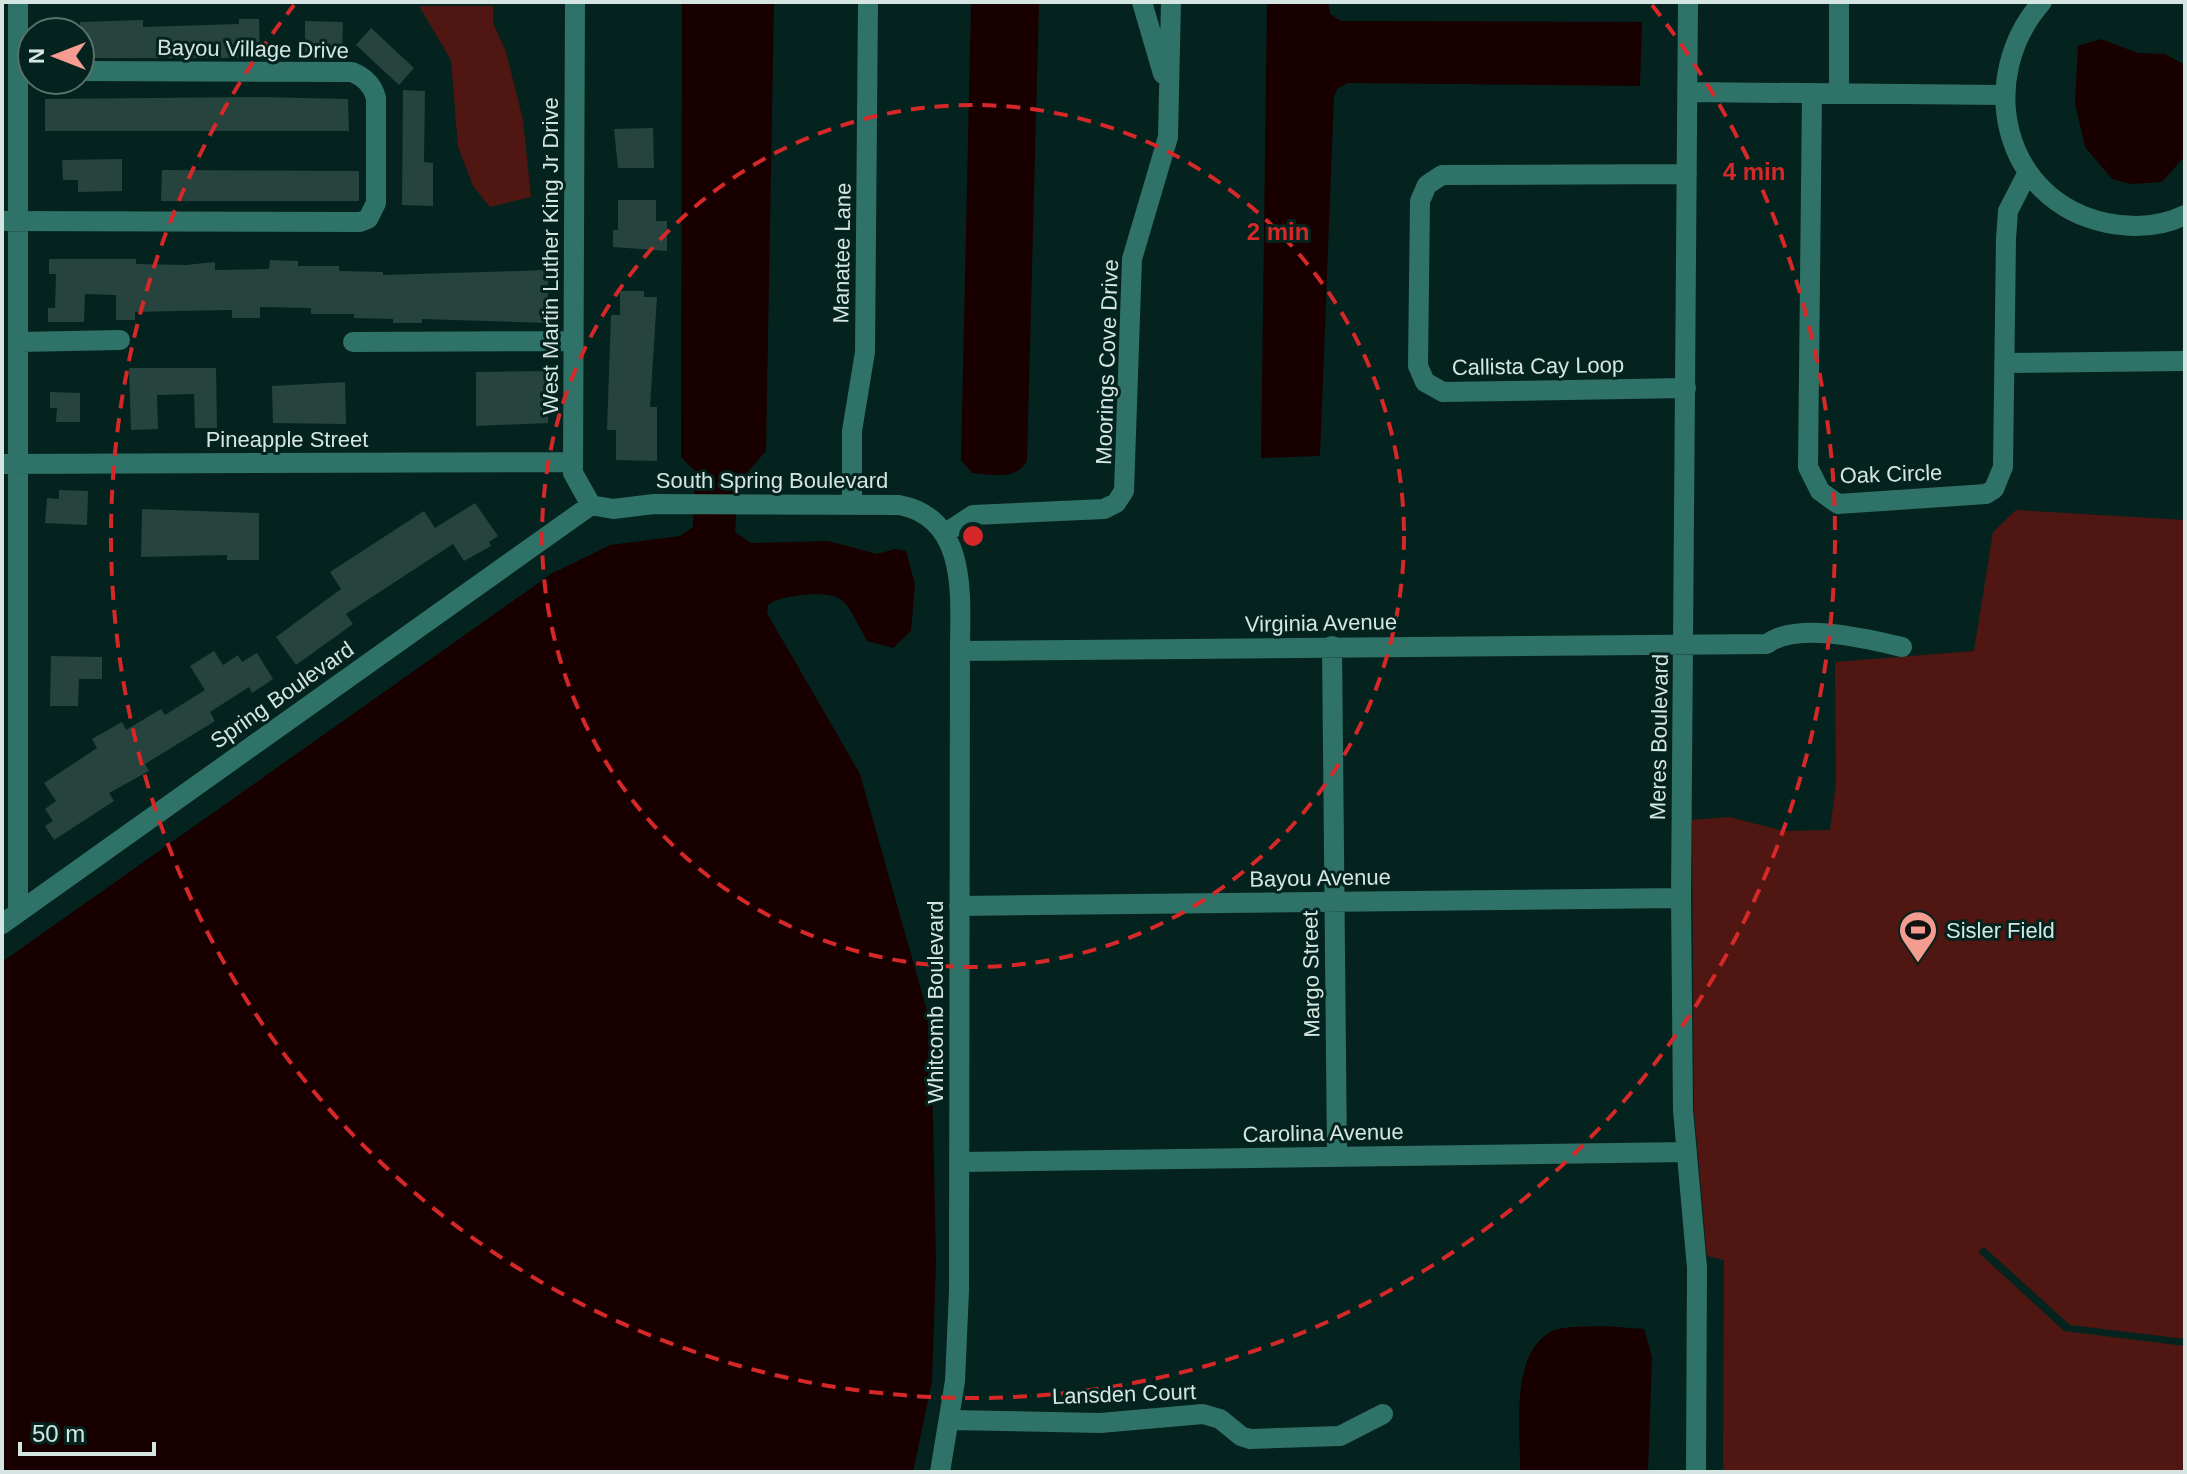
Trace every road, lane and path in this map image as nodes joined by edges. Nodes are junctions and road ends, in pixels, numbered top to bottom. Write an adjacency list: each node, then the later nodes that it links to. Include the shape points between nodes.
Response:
1 (575, 2): 20 (street, West Martin Luther King Jr Drive)
2 (868, 2): 28 (street, Manatee Lane, via 865,352 852,431)
3 (1142, 2): 10 (street, Moorings Cove Drive)
4 (1171, 2): 10 (street, Moorings Cove Drive)
5 (1688, 2): 9 (street, Meres Boulevard)
6 (1839, 2): 12 (street)
7 (2042, 2): 13 (street, via 2014,42)
8 (96, 71): 18 (street, Bayou Village Drive, via 359,75 376,98 373,212 360,222)
9 (1687, 92): 11 (street); 16 (street, Meres Boulevard)
10 (1169, 93): 30 (street, Moorings Cove Drive, via 1168,137 1132,259 1124,491 1104,509 973,515)
11 (1812, 93): 12 (street); 24 (street, Oak Circle, via 1808,467 1820,491 1838,504 1986,494 1994,489 2003,467)
12 (1839, 93): 13 (street)
13 (2003, 95): 15 (street, via 2006,122)
14 (23, 96): 18 (street)
15 (2028, 172): 17 (street, via 2070,209 2095,220 2151,225); 24 (street, Oak Circle, via 2008,211)
16 (1687, 174): 25 (street, Meres Boulevard); 25 (street, Callista Cay Loop, via 1432,179 1420,201 1418,366 1425,382 1443,392)
17 (2185, 215)
18 (10, 221): 21 (street)
19 (120, 340): 21 (street)
20 (573, 341): 22 (street); 26 (street, West Martin Luther King Jr Drive)
21 (19, 342): 27 (street)
22 (353, 342)
23 (2185, 361): 24 (street)
24 (2004, 363)
25 (1686, 388): 31 (street, Meres Boulevard)
26 (573, 462): 27 (street, Pineapple Street); 29 (street, West Martin Luther King Jr Drive, via 575,481)
27 (10, 464): 35 (street)
28 (852, 504): 29 (street, South Spring Boulevard, via 643,504 613,509); 30 (street, South Spring Boulevard, via 907,506 929,517)
29 (591, 505): 39 (street, Spring Boulevard)
30 (944, 534): 34 (street, Whitcomb Boulevard, via 958,567)
31 (1683, 644): 32 (street, Virginia Avenue); 33 (street, Virginia Avenue, via 1767,644 1779,635 1852,635); 36 (street, Meres Boulevard)
32 (1332, 646): 34 (street, Virginia Avenue); 37 (street, Margo Street)
33 (1902, 647)
34 (960, 651): 38 (street, Whitcomb Boulevard)
35 (10, 709): 39 (street)
36 (1681, 898): 37 (street, Bayou Avenue); 40 (street, Meres Boulevard)
37 (1334, 902): 38 (street, Bayou Avenue); 41 (street, Margo Street)
38 (959, 906): 42 (street, Whitcomb Boulevard)
39 (10, 918)
40 (1687, 1152): 41 (street, Carolina Avenue); 46 (street, Meres Boulevard, via 1697,1268)
41 (1337, 1157): 42 (street, Carolina Avenue)
42 (960, 1162): 44 (street, Whitcomb Boulevard)
43 (1383, 1414): 44 (street, Lansden Court, via 1340,1436 1318,1440 1250,1439 1203,1414 1100,1423)
44 (950, 1420): 45 (street, Whitcomb Boulevard)
45 (940, 1472)
46 (1696, 1472)

